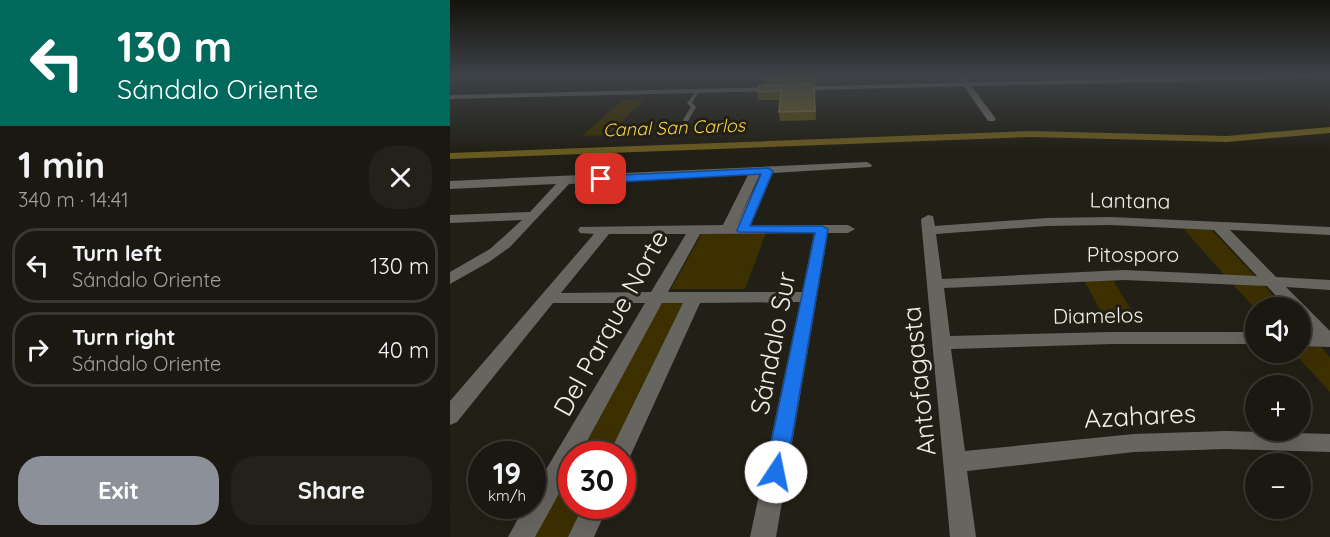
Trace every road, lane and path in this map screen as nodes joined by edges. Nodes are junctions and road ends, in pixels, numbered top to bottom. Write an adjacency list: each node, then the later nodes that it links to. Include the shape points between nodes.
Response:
1 (690, 101): 4 (lane, via 694,107)
2 (978, 101): 3 (street)
3 (991, 119)
4 (686, 120)
5 (867, 165): 6 (street)
6 (768, 171): 7 (street); 20 (street)
7 (755, 172): 8 (street); 19 (street)
8 (565, 181): 9 (street); 10 (street)
9 (450, 184)
10 (533, 216): 11 (street); 22 (street, via 494,253)
11 (452, 220)
12 (929, 224): 13 (street, Lantana, via 1070,221); 25 (street, Antofagasta)
13 (1217, 225): 21 (street, Lantana); 24 (street)
14 (822, 229): 15 (street); 20 (street); 29 (street, Sándalo Sur)
15 (848, 229)
16 (585, 230): 17 (street)
17 (605, 230): 18 (street); 31 (street)
18 (694, 230): 19 (street); 27 (street, Del Parque Norte)
19 (728, 230): 20 (street)
20 (743, 230)
21 (1330, 231)
22 (457, 268): 23 (street)
23 (450, 279)
24 (1270, 280): 25 (street, Pitosporo, via 1106,275); 26 (street, Pitosporo); 30 (street)
25 (935, 284): 36 (street, Antofagasta)
26 (1330, 285)
27 (656, 297): 28 (street); 31 (street); 42 (street, Del Parque Norte)
28 (694, 297): 29 (street); 38 (street)
29 (809, 297): 44 (street, Sándalo Sur)
30 (1286, 297)
31 (548, 298): 37 (street)
32 (1311, 323): 35 (street)
33 (1245, 339): 36 (street, Diamelos)
34 (1311, 340): 35 (street)
35 (1330, 341)
36 (942, 343): 40 (street, Antofagasta)
37 (450, 416)
38 (626, 441)
39 (1330, 443): 40 (street, Azahares, via 1134,443)
40 (955, 462): 45 (street, Antofagasta)
41 (590, 519): 43 (street)
42 (521, 537)
43 (581, 537)
44 (763, 537)
45 (963, 537)

